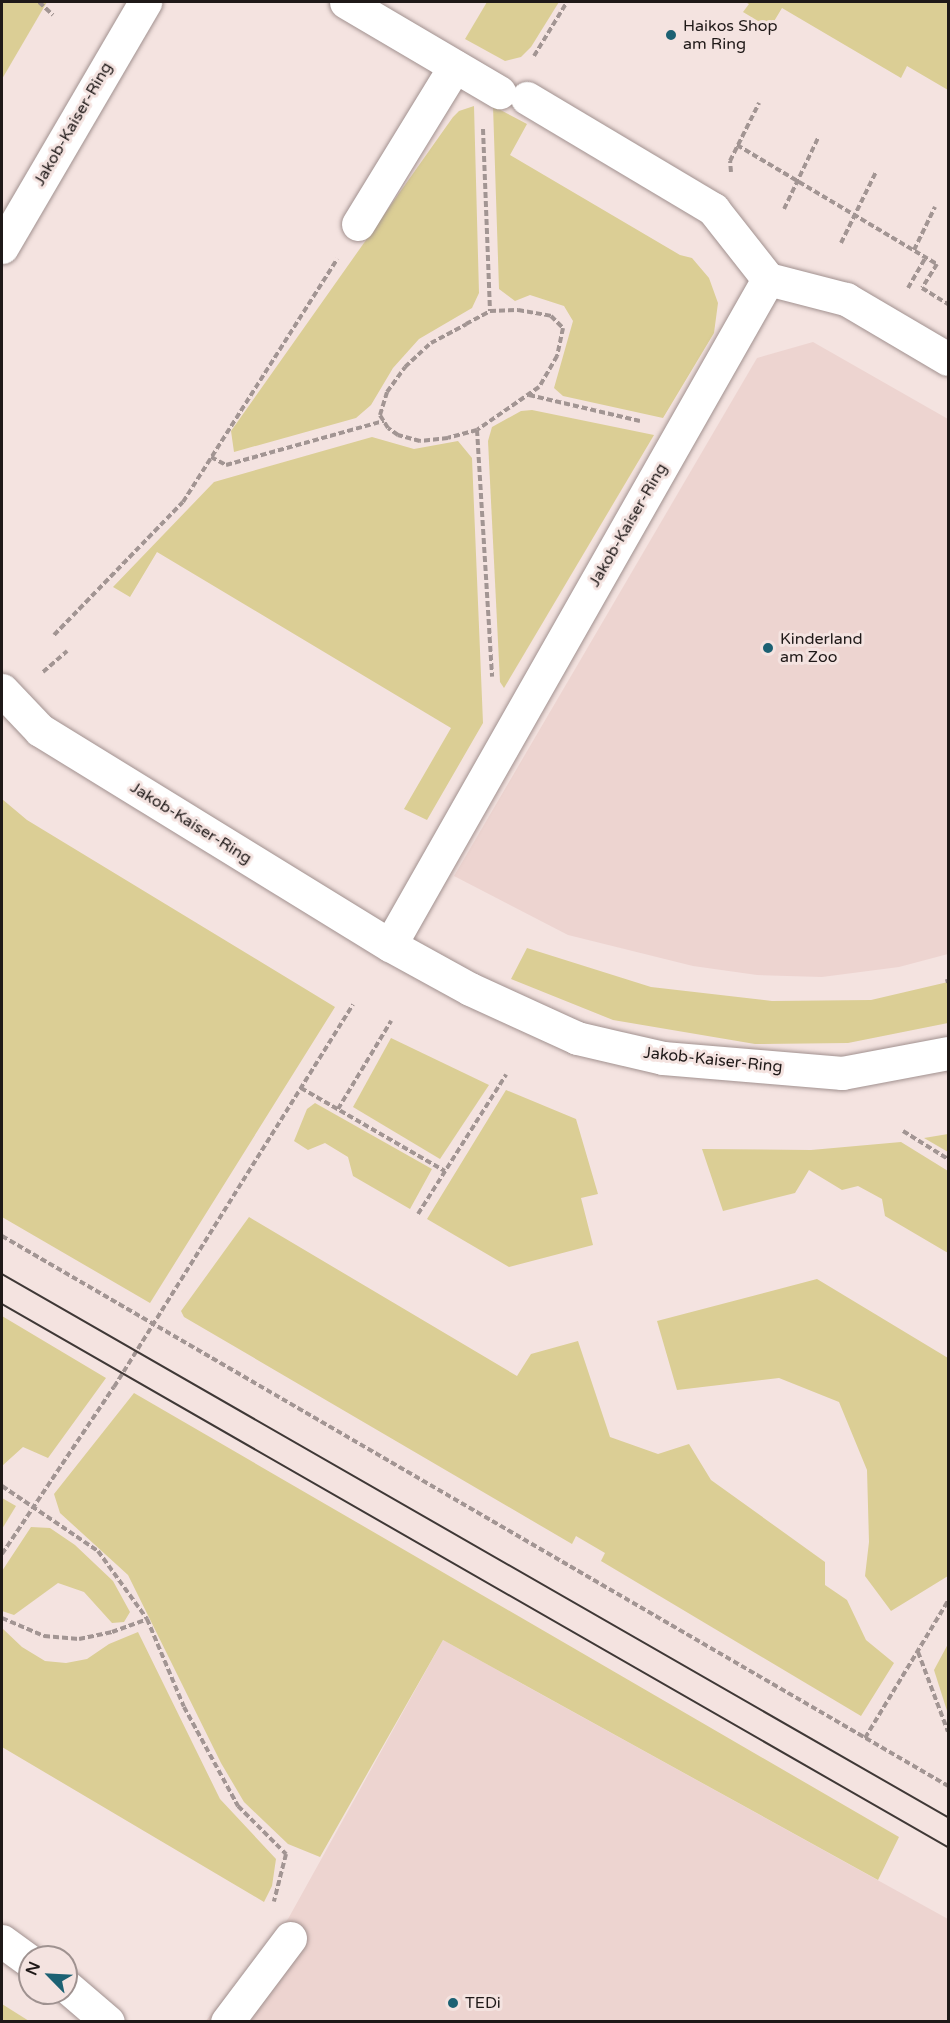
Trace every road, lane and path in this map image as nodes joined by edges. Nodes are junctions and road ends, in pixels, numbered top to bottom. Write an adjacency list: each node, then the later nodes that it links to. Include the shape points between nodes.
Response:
1 (39, 2): 5 (path)
2 (145, 2): 19 (street, Jakob-Kaiser-Ring)
3 (346, 2): 7 (street)
4 (567, 2): 6 (path)
5 (53, 15)
6 (530, 62)
7 (490, 85): 17 (street); 21 (street, via 713,209); 23 (path)
8 (759, 103): 10 (path)
9 (818, 138): 13 (path)
10 (738, 145): 11 (path); 13 (path)
11 (730, 161)
12 (876, 172): 16 (path)
13 (797, 180): 15 (path); 16 (path)
14 (935, 207): 20 (path)
15 (784, 209)
16 (855, 215): 18 (path); 20 (path)
17 (358, 224): 29 (path)
18 (841, 243)
19 (2, 247)
20 (914, 250): 22 (path, via 937,264 922,288)
21 (768, 279): 24 (street, via 846,299); 28 (street, Jakob-Kaiser-Ring)
22 (948, 304)
23 (490, 311): 25 (path, via 518,310 551,316 563,328 557,356 539,387); 26 (path, via 432,344 405,367 387,392 380,415)
24 (948, 359)
25 (529, 394): 27 (path); 28 (path)
26 (384, 421): 27 (path, via 398,435 420,441); 29 (path, via 226,465)
27 (477, 429): 32 (path, via 494,708)
28 (682, 431): 32 (street, Jakob-Kaiser-Ring)
29 (211, 457): 30 (path, via 183,502)
30 (54, 635)
31 (2, 690): 33 (street, Jakob-Kaiser-Ring, via 40,730)
32 (516, 723): 33 (street, Jakob-Kaiser-Ring)
33 (390, 945): 36 (street, Jakob-Kaiser-Ring, via 470,989 577,1038 663,1058 842,1072)
34 (353, 1004): 38 (path)
35 (391, 1021): 39 (path)
36 (948, 1053)
37 (506, 1075): 42 (path)
38 (301, 1088): 39 (path); 45 (path)
39 (338, 1109): 42 (path)
40 (903, 1131): 41 (path)
41 (948, 1159)
42 (445, 1171): 43 (path)
43 (418, 1214)
44 (2, 1236): 45 (path)
45 (154, 1323): 47 (path); 54 (path)
46 (2, 1486): 47 (path)
47 (33, 1504): 48 (path); 51 (path, via 98,1551)
48 (2, 1554)
49 (948, 1601): 52 (path)
50 (2, 1618): 51 (path, via 44,1636 79,1639 112,1632)
51 (147, 1618): 56 (path, via 184,1707 238,1806 286,1854)
52 (918, 1652): 53 (path); 54 (path)
53 (948, 1732)
54 (866, 1738): 55 (path)
55 (948, 1786)
56 (273, 1905)
57 (290, 1938): 62 (street)
58 (2, 1941): 59 (street)
59 (18, 1952)
60 (78, 1996): 61 (street)
61 (108, 2022)
62 (227, 2022)

